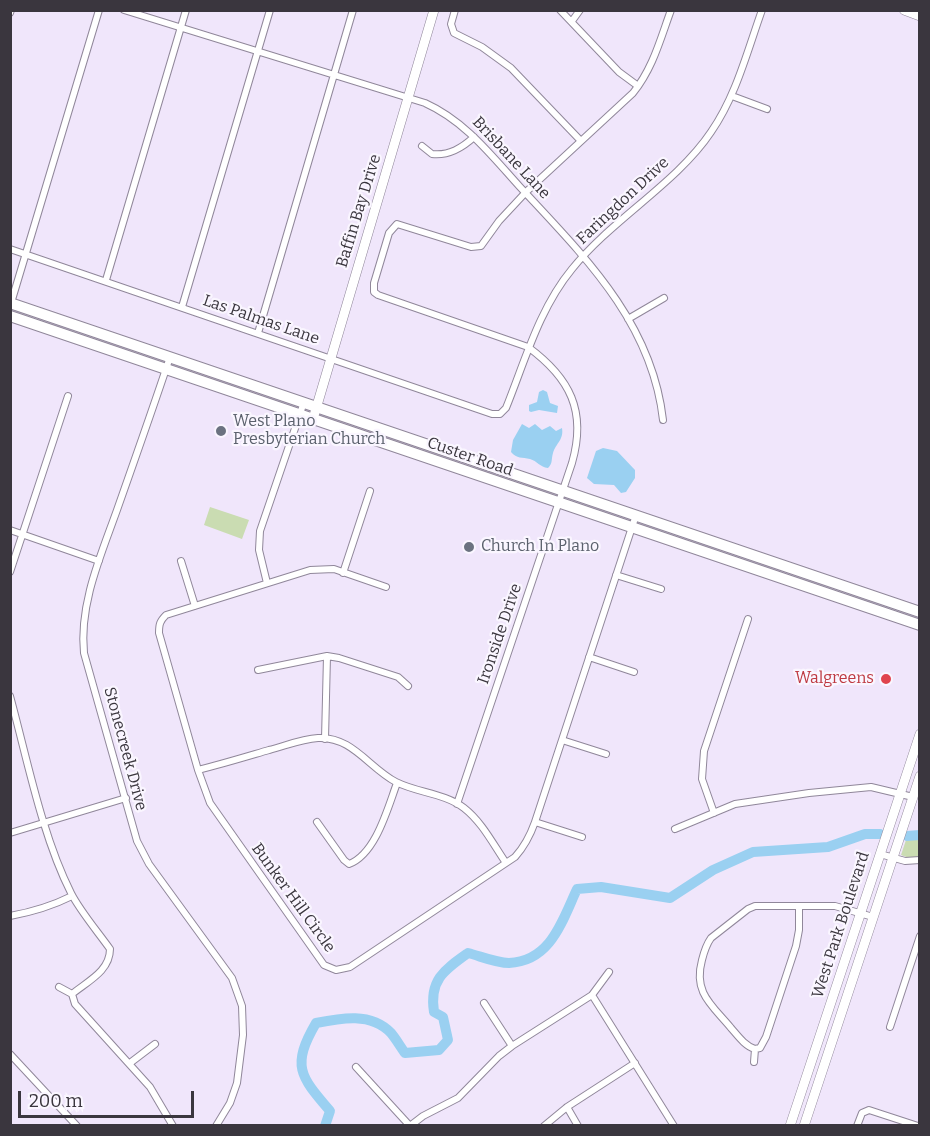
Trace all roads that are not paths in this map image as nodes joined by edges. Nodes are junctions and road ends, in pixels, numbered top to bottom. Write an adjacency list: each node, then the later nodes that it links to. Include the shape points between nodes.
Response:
1 (99, 10): 27 (street)
2 (124, 10): 15 (street, Brisbane Lane)
3 (186, 10): 15 (street)
4 (270, 10): 16 (street)
5 (353, 10): 17 (street)
6 (434, 10): 20 (main road, Baffin Bay Drive)
7 (455, 10): 23 (street, via 452,30 512,68)
8 (560, 10): 14 (street)
9 (580, 10): 14 (street)
10 (671, 10): 18 (street, via 654,60)
11 (762, 10): 19 (street, Faringdon Drive)
12 (904, 10): 13 (main road)
13 (920, 16)
14 (572, 21): 18 (street, via 613,65)
15 (181, 28): 16 (street, Brisbane Lane); 29 (street)
16 (258, 52): 17 (street, Brisbane Lane); 32 (street)
17 (334, 75): 20 (street, Brisbane Lane); 35 (street)
18 (639, 86): 23 (street)
19 (732, 96): 21 (street); 28 (street, Faringdon Drive, via 711,133 690,157)
20 (408, 98): 22 (street, Brisbane Lane, via 438,109); 38 (main road, Baffin Bay Drive)
21 (767, 109)
22 (474, 137): 24 (street, via 448,153 432,154); 25 (street, Brisbane Lane)
23 (580, 140): 25 (street)
24 (422, 146)
25 (526, 192): 28 (street, Brisbane Lane); 36 (street, via 479,247 400,224 394,226 374,292)
26 (10, 249): 27 (street, Las Palmas Lane)
27 (26, 254): 29 (street, Las Palmas Lane); 31 (street)
28 (584, 256): 34 (street, Brisbane Lane); 36 (street, Faringdon Drive, via 556,291)
29 (106, 280): 32 (street, Las Palmas Lane)
30 (663, 298): 34 (street)
31 (11, 303): 37 (main road, Custer Road)
32 (182, 307): 35 (street, Las Palmas Lane)
33 (10, 316): 39 (main road, Custer Road)
34 (628, 319): 46 (street, Brisbane Lane, via 649,359)
35 (258, 333): 38 (street, Las Palmas Lane)
36 (528, 347): 43 (street, Faringdon Drive); 47 (street, Ironside Drive, via 556,371 575,406 576,449)
37 (170, 357): 39 (street, Stonecreek Drive); 41 (main road, Custer Road)
38 (331, 359): 42 (main road, Baffin Bay Drive); 43 (street, Las Palmas Lane, via 492,414)
39 (166, 369): 44 (main road, Custer Road); 54 (street, Stonecreek Drive)
40 (68, 396): 53 (street)
41 (304, 402): 42 (main road, Custer Road); 44 (street)
42 (316, 407): 45 (main road, Baffin Bay Drive); 47 (main road, Custer Road)
43 (503, 413)
44 (300, 415): 45 (main road, Custer Road); 59 (street, via 260,531 260,557)
45 (313, 419): 49 (main road, Custer Road)
46 (663, 420)
47 (563, 489): 49 (street, Ironside Drive); 50 (main road, Custer Road)
48 (370, 491): 57 (street)
49 (559, 502): 51 (main road, Custer Road); 82 (street, Ironside Drive)
50 (636, 515): 51 (street, Bunker Hill Circle); 63 (main road, Custer Road)
51 (632, 527): 58 (street, Bunker Hill Circle); 65 (main road, Custer Road)
52 (10, 530): 53 (street)
53 (22, 534): 54 (street); 56 (street)
54 (99, 561): 81 (street, Stonecreek Drive, via 83,626 84,652)
55 (181, 561): 62 (street)
56 (10, 572)
57 (343, 573): 59 (street, Bunker Hill Circle, via 334,569 310,570); 60 (street, Bunker Hill Circle)
58 (616, 575): 61 (street); 67 (street, Bunker Hill Circle)
59 (267, 583): 62 (street, Bunker Hill Circle)
60 (386, 587)
61 (661, 589)
62 (195, 606): 76 (street, Bunker Hill Circle, via 166,615 160,620 159,633)
63 (920, 612)
64 (748, 619): 83 (street, via 704,751 702,779)
65 (920, 625)
66 (327, 656): 68 (street); 70 (street, via 398,677); 73 (street)
67 (589, 657): 69 (street); 74 (street, Bunker Hill Circle)
68 (258, 670)
69 (634, 672)
70 (408, 686)
71 (10, 696): 86 (street)
72 (920, 734): 79 (main road, West Park Boulevard)
73 (325, 739): 76 (street, via 299,741); 78 (street, via 355,749)
74 (562, 740): 75 (street); 85 (street, Bunker Hill Circle)
75 (606, 754)
76 (198, 770): 93 (street, Bunker Hill Circle, via 217,815 324,965 336,970 350,967)
77 (920, 776): 80 (main road, West Park Boulevard)
78 (397, 783): 82 (street); 84 (street, via 381,826 353,863 344,860)
79 (900, 793): 80 (street); 83 (street, via 854,787 751,801); 90 (main road, West Park Boulevard)
80 (912, 797): 91 (main road, West Park Boulevard)
81 (126, 798): 86 (street); 117 (street, Stonecreek Drive, via 130,821 149,864 232,978 240,999 243,1035 239,1070 230,1103)
82 (457, 804): 93 (street, via 472,815)
83 (714, 813): 87 (street)
84 (317, 822)
85 (535, 822): 89 (street); 93 (street, Bunker Hill Circle, via 523,849)
86 (45, 824): 88 (street); 94 (street)
87 (675, 829)
88 (10, 833)
89 (582, 837)
90 (880, 854): 91 (street); 96 (main road, West Park Boulevard)
91 (892, 858): 92 (street); 98 (main road, West Park Boulevard)
92 (920, 860)
93 (506, 863)
94 (72, 896): 97 (street); 102 (street, via 110,949 104,969)
95 (799, 906): 96 (street, via 835,906); 108 (street, via 796,946 766,1037 760,1048); 108 (street, via 755,906 706,945 699,971 700,990)
96 (861, 913): 98 (street); 122 (main road, West Park Boulevard)
97 (10, 916)
98 (873, 917): 123 (main road, West Park Boulevard)
99 (920, 936): 105 (street)
100 (609, 972): 103 (street)
101 (59, 987): 102 (street)
102 (72, 994): 111 (street, via 75,1004)
103 (592, 995): 107 (street); 112 (street)
104 (484, 1003): 107 (street)
105 (890, 1027)
106 (155, 1044): 111 (street)
107 (512, 1046): 118 (street, via 458,1098)
108 (755, 1049): 110 (street)
109 (10, 1054): 115 (street)
110 (754, 1062)
111 (130, 1063): 116 (street)
112 (635, 1064): 114 (street); 121 (street)
113 (356, 1067): 118 (street)
114 (567, 1107): 119 (street); 120 (street)
115 (77, 1125)
116 (173, 1125)
117 (216, 1125)
118 (410, 1125)
119 (544, 1125)
120 (578, 1125)
121 (674, 1125)
122 (790, 1125)
123 (804, 1125)
124 (857, 1125): 125 (street, via 862,1113 868,1110)
125 (918, 1125)

